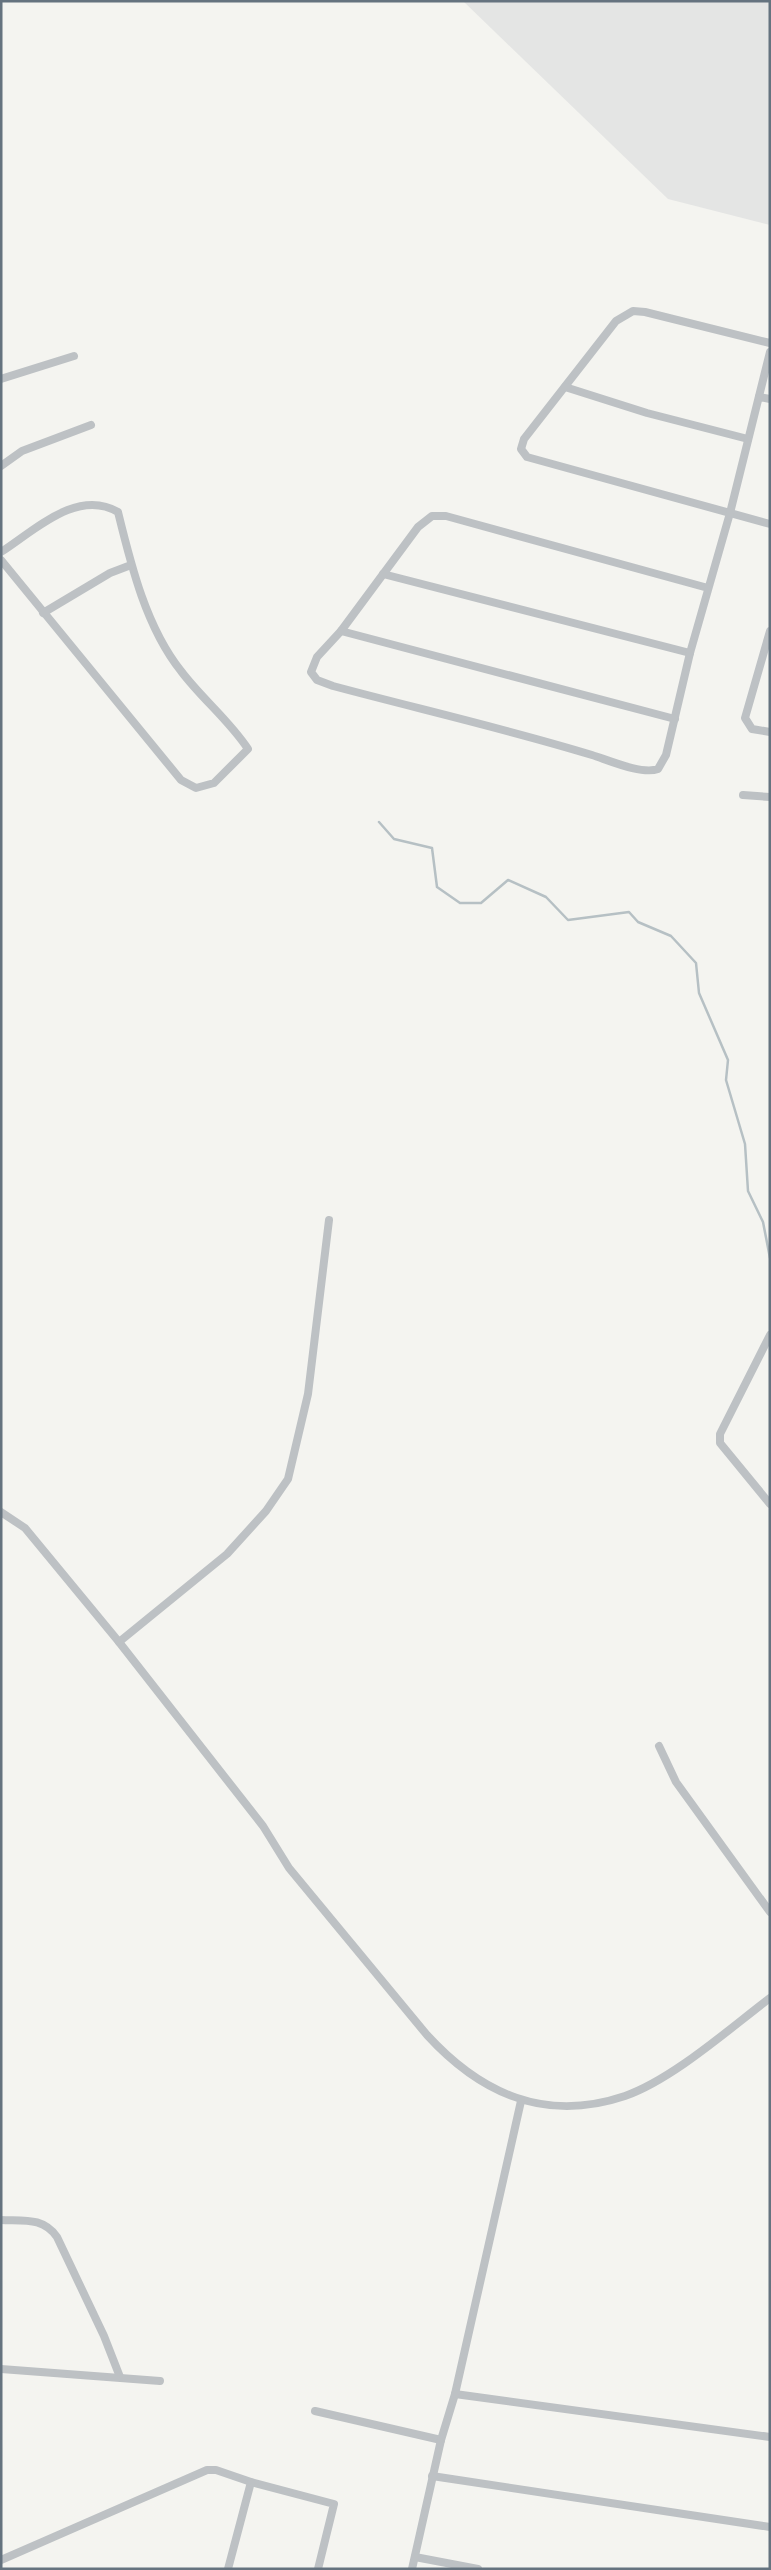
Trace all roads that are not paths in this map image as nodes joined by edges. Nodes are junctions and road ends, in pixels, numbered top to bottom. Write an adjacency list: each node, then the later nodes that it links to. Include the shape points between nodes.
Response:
1 (770, 343): 5 (street, via 645,312 633,312 616,321)
2 (770, 352): 6 (street)
3 (74, 356): 4 (street)
4 (1, 379)
5 (565, 387): 9 (street, via 646,413); 11 (street, via 524,439 521,449 526,457)
6 (760, 397): 7 (street); 9 (street)
7 (770, 400)
8 (91, 425): 10 (street, via 22,451)
9 (748, 439): 11 (street)
10 (1, 466)
11 (730, 513): 12 (street); 17 (street)
12 (770, 524)
13 (1, 552): 15 (street, via 64,511 105,504 118,512)
14 (1, 560): 18 (street)
15 (131, 565): 18 (street, via 110,573); 18 (street, via 152,619 179,670 236,731 248,749 214,783 196,788 182,780)
16 (383, 574): 17 (street, via 418,527 438,515); 19 (street); 21 (street)
17 (708, 588): 21 (street)
18 (43, 613)
19 (341, 631): 22 (street); 22 (street, via 312,667 313,675 323,683 577,750 636,769 653,771 662,764)
20 (770, 631): 23 (street, via 745,718 752,729)
21 (690, 653): 22 (street)
22 (675, 719)
23 (770, 732)
24 (743, 795): 25 (street)
25 (770, 797)
26 (329, 1220): 30 (street, via 308,1394 288,1479 266,1511 227,1554)
27 (770, 1335): 28 (street, via 720,1434 724,1450)
28 (769, 1500)
29 (1, 1512): 30 (street, via 24,1528)
30 (119, 1642): 34 (street, via 263,1826 289,1868 428,2035 472,2076)
31 (659, 1746): 32 (street, via 676,1782)
32 (770, 1912)
33 (770, 1998): 34 (street, via 664,2076 626,2096 572,2105)
34 (520, 2100): 39 (street)
35 (1, 2220): 37 (street, via 50,2226 104,2336)
36 (1, 2369): 37 (street)
37 (120, 2377): 38 (street)
38 (160, 2381)
39 (455, 2394): 41 (street); 42 (street)
40 (316, 2411): 42 (street)
41 (770, 2437)
42 (440, 2440): 43 (street)
43 (432, 2476): 45 (street); 46 (street)
44 (251, 2482): 47 (street, via 207,2470); 48 (street); 49 (street, via 334,2504)
45 (770, 2527)
46 (415, 2557): 50 (street); 51 (street)
47 (1, 2560)
48 (228, 2569)
49 (318, 2569)
50 (412, 2569)
51 (478, 2569)

